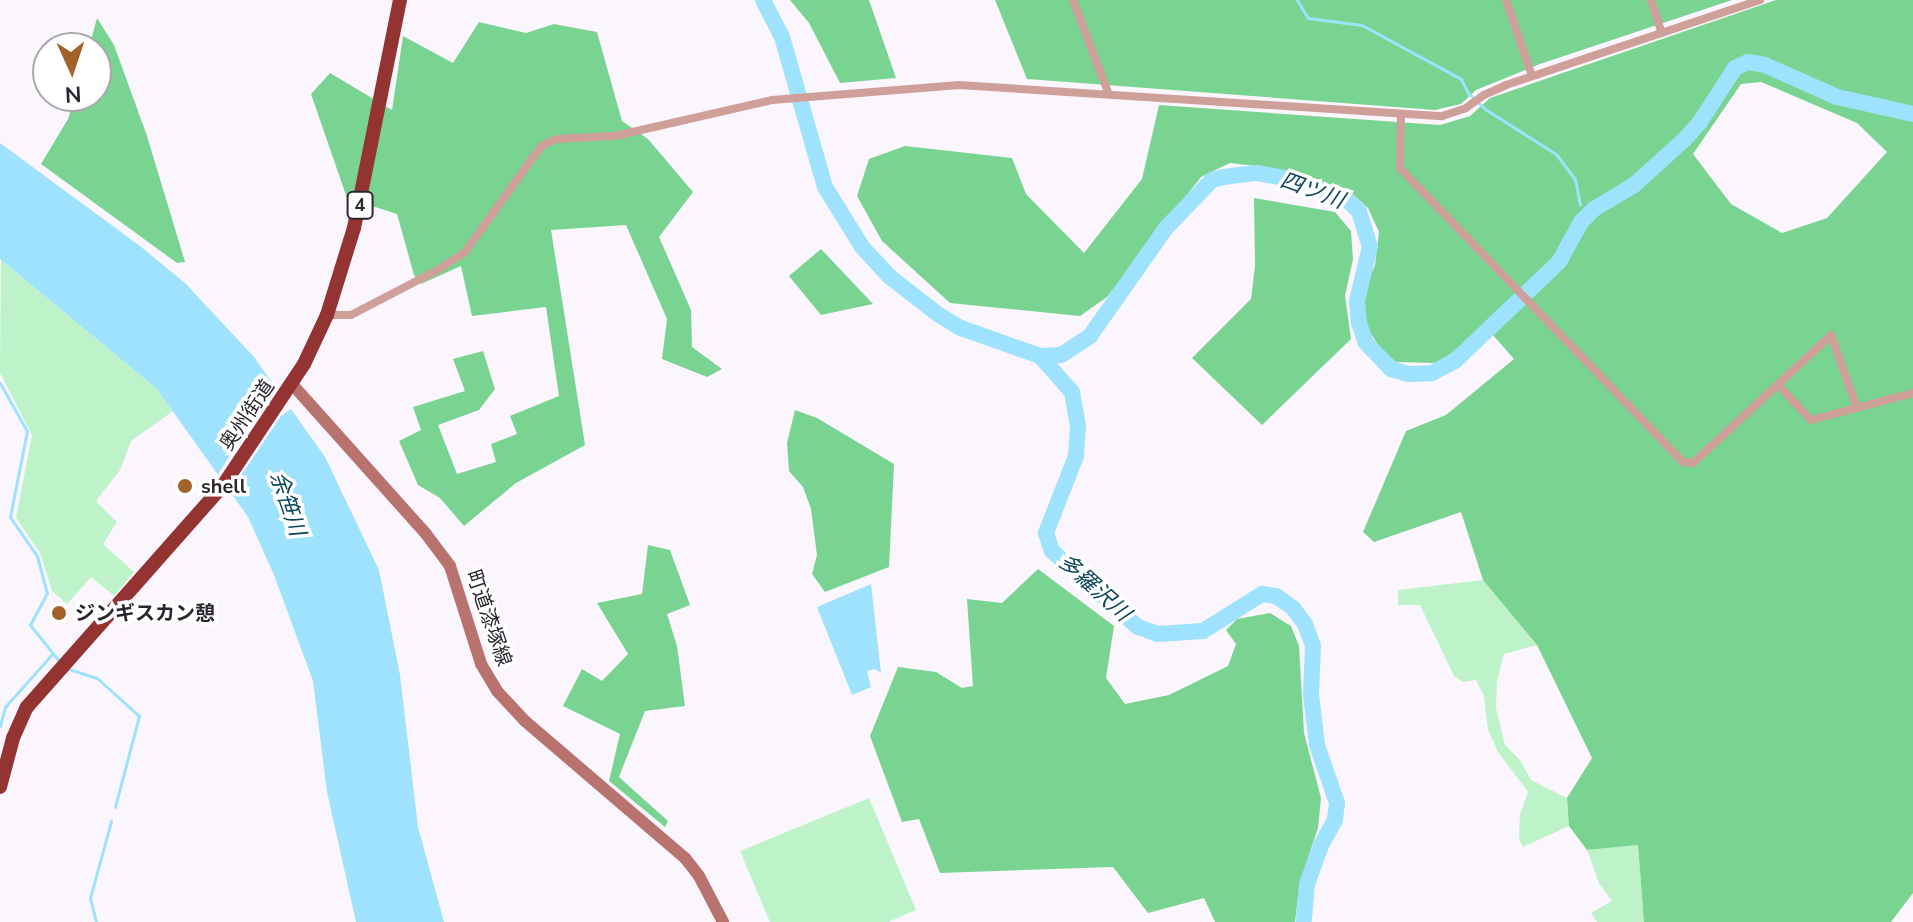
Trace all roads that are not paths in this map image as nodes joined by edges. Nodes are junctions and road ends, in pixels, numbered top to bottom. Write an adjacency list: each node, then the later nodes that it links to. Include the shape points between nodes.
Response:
1 (400, 0): 10 (highway, 奥州街道 / 4, via 364,188)
2 (1073, 0): 8 (street)
3 (1506, 0): 7 (street)
4 (1651, 0): 6 (street)
5 (1760, 0): 6 (street)
6 (1662, 33): 7 (street)
7 (1532, 76): 9 (street, via 1454,114)
8 (1108, 92): 9 (street); 10 (street, via 959,85 830,95 772,100 615,136 557,139 543,145 465,252 351,315)
9 (1401, 114): 12 (street, via 1400,168 1687,465)
10 (327, 315): 11 (highway, 奥州街道 / 4)
11 (292, 384): 15 (highway, 奥州街道 / 4, via 224,484 27,707); 16 (street, 町道漆塚線, via 450,566 481,664 497,691 685,858)
12 (1778, 385): 14 (street, via 1811,420); 14 (street, via 1831,335)
13 (1913, 393): 14 (street)
14 (1857, 408)
15 (0, 787)
16 (723, 922)

